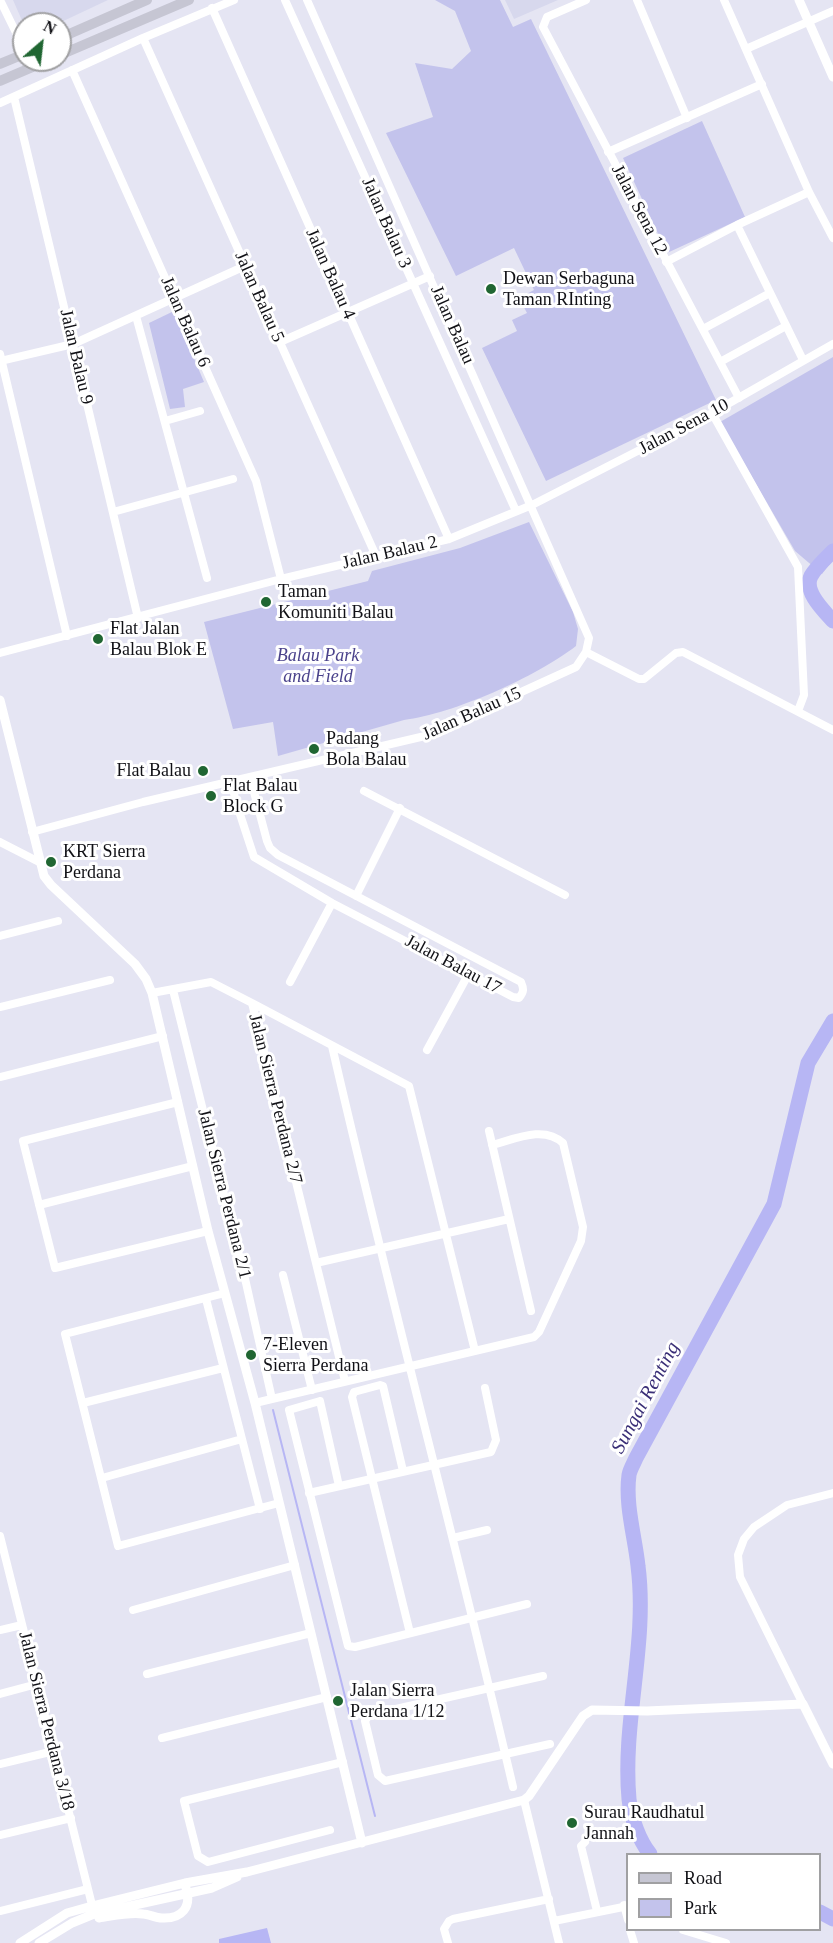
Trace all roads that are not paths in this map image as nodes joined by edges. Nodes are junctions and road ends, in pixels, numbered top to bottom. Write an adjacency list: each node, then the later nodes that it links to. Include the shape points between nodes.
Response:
1 (0, 0): 14 (street)
2 (147, 0): 15 (main road)
3 (189, 0): 18 (main road)
4 (234, 0): 11 (street)
5 (285, 0): 35 (street, Jalan Balau 3)
6 (307, 0): 34 (street, Jalan Balau)
7 (586, 0): 28 (street, Jalan Sena 12, via 547,17 543,27)
8 (637, 0): 27 (street)
9 (724, 0): 17 (street)
10 (799, 0): 13 (street)
11 (212, 9): 16 (street); 38 (street, Jalan Balau 4)
12 (833, 11): 13 (street)
13 (808, 23): 17 (street); 22 (street)
14 (12, 24)
15 (72, 33)
16 (142, 38): 19 (street); 33 (street, Jalan Balau 5)
17 (746, 49): 24 (street)
18 (72, 51)
19 (72, 70): 37 (street, Jalan Balau 6)
20 (21, 72): 23 (main road)
21 (68, 72): 25 (street)
22 (833, 77)
23 (0, 81)
24 (762, 84): 27 (street); 29 (street)
25 (14, 97): 26 (street); 43 (street, Jalan Balau 9)
26 (0, 104)
27 (687, 118): 28 (street)
28 (608, 152): 32 (street, Jalan Sena 12)
29 (809, 192): 30 (street); 31 (street)
30 (736, 225): 32 (street); 36 (street)
31 (833, 238)
32 (666, 262): 41 (street, Jalan Sena 12)
33 (245, 266): 37 (street); 42 (street, Jalan Balau 5)
34 (430, 276): 35 (street); 54 (street, Jalan Balau)
35 (413, 283): 38 (street); 55 (street, Jalan Balau 3)
36 (770, 293): 40 (street); 41 (street)
37 (175, 298): 39 (street); 60 (street, Jalan Balau 6, via 256,481)
38 (348, 312): 42 (street); 57 (street, Jalan Balau 4)
39 (136, 316): 43 (street); 51 (street)
40 (786, 326): 46 (street); 47 (street)
41 (703, 329): 47 (street, Jalan Sena 12)
42 (280, 342): 58 (street, Jalan Balau 5)
43 (73, 344): 45 (street); 56 (street, Jalan Balau 9)
44 (833, 344): 46 (street, Jalan Sena 10)
45 (0, 358): 62 (street)
46 (803, 360): 48 (street, Jalan Sena 10)
47 (720, 362): 48 (street, Jalan Sena 12)
48 (739, 398): 50 (street, Jalan Sena 10)
49 (200, 411): 51 (street)
50 (712, 413): 54 (street, Jalan Sena 10); 66 (street, via 798,567 804,695)
51 (165, 421): 53 (street)
52 (233, 479): 53 (street)
53 (184, 493): 56 (street); 59 (street)
54 (531, 505): 55 (street, Jalan Balau 2); 63 (street, Jalan Balau, via 589,638)
55 (516, 511): 57 (street, Jalan Balau 2)
56 (113, 512): 61 (street, Jalan Balau 9)
57 (449, 539): 58 (street, Jalan Balau 2)
58 (376, 556): 60 (street, Jalan Balau 2)
59 (207, 578)
60 (281, 579): 61 (street, Jalan Balau 2)
61 (138, 618): 62 (street, Jalan Balau 2)
62 (67, 636): 64 (street, Jalan Balau 2)
63 (586, 652): 66 (street, via 639,679 683,652); 68 (street, Jalan Balau 15, via 576,667 425,736)
64 (0, 653)
65 (0, 700): 72 (street)
66 (798, 711): 67 (street)
67 (833, 730)
68 (250, 777): 69 (street, Jalan Balau 15); 76 (street, Jalan Balau 17, via 270,848)
69 (232, 782): 72 (street, Jalan Balau 15); 77 (street, Jalan Balau 17, via 254,856)
70 (364, 791): 71 (street)
71 (400, 808): 75 (street); 76 (street)
72 (32, 832): 74 (street)
73 (0, 842): 74 (street)
74 (39, 862): 84 (street, via 51,885 135,964)
75 (565, 895)
76 (356, 896): 80 (street, Jalan Balau 17, via 521,982 524,988 519,998 513,997)
77 (332, 903): 80 (street, Jalan Balau 17); 82 (street)
78 (58, 921): 79 (street)
79 (0, 936)
80 (469, 973): 89 (street)
81 (110, 980): 86 (street)
82 (290, 982)
83 (173, 990): 84 (street, Jalan Sierra Perdana 2/7); 85 (street, Jalan Sierra Perdana 2/7, via 211,982); 111 (street, Jalan Sierra Perdana 2/1)
84 (152, 993): 87 (street)
85 (252, 1003): 88 (street); 100 (street, Jalan Sierra Perdana 2/7)
86 (0, 1007)
87 (163, 1036): 90 (street); 91 (street)
88 (332, 1046): 98 (street, via 410,1086); 99 (street)
89 (427, 1050)
90 (0, 1075)
91 (178, 1102): 94 (street); 95 (street, via 23,1141)
92 (489, 1131): 93 (street)
93 (492, 1145): 96 (street); 105 (street, via 542,1133 554,1135 563,1143 583,1227 539,1332 534,1337)
94 (193, 1166): 95 (street); 97 (street)
95 (39, 1205): 97 (street, via 54,1269)
96 (510, 1219): 98 (street); 104 (street)
97 (208, 1231): 102 (street)
98 (445, 1233): 99 (street); 105 (street)
99 (379, 1249): 100 (street); 106 (street)
100 (316, 1263): 108 (street, Jalan Sierra Perdana 2/7)
101 (283, 1275): 110 (street)
102 (225, 1293): 103 (street); 113 (street)
103 (206, 1299): 107 (street); 112 (street, via 65,1334)
104 (531, 1311)
105 (475, 1351): 106 (street)
106 (410, 1367): 108 (street); 115 (street)
107 (223, 1368): 112 (street); 114 (street)
108 (345, 1381): 110 (street)
109 (484, 1388): 115 (street, via 496,1440 491,1452)
110 (312, 1390): 111 (street)
111 (272, 1399): 113 (street)
112 (83, 1403): 117 (street)
113 (255, 1403): 122 (street)
114 (242, 1439): 117 (street); 123 (street)
115 (436, 1464): 116 (street); 126 (street)
116 (403, 1472): 118 (street); 118 (street, via 380,1385 354,1392 352,1397)
117 (102, 1478): 123 (street, via 118,1546)
118 (372, 1478): 119 (street); 135 (street)
119 (339, 1486): 120 (street); 120 (street, via 320,1401 289,1410)
120 (309, 1493): 135 (street, via 348,1646)
121 (833, 1493): 142 (street, via 787,1505 754,1527 738,1555 740,1577)
122 (279, 1503): 123 (street); 128 (street)
123 (260, 1509)
124 (487, 1530): 126 (street)
125 (0, 1536): 127 (street, Jalan Sierra Perdana 3/18)
126 (453, 1538): 131 (street)
127 (3, 1561): 132 (street, Jalan Sierra Perdana 3/18)
128 (295, 1565): 130 (street); 134 (street)
129 (527, 1604): 131 (street)
130 (133, 1610)
131 (472, 1617): 135 (street); 139 (street)
132 (22, 1625): 133 (street); 138 (street, Jalan Sierra Perdana 3/18)
133 (0, 1630)
134 (311, 1633): 136 (street); 141 (street)
135 (410, 1633)
136 (147, 1674)
137 (543, 1676): 139 (street)
138 (37, 1684): 140 (street); 145 (street, Jalan Sierra Perdana 3/18)
139 (489, 1688): 146 (street); 146 (street, via 369,1714 365,1720 378,1775 385,1781)
140 (0, 1694)
141 (327, 1697): 143 (street); 147 (street)
142 (803, 1704): 149 (street); 151 (street, via 592,1710 583,1716)
143 (162, 1738)
144 (550, 1744): 146 (street)
145 (54, 1751): 148 (street); 152 (street, Jalan Sierra Perdana 3/18)
146 (505, 1754): 150 (street)
147 (343, 1762): 153 (street, via 184,1801 198,1856 208,1862); 156 (street)
148 (0, 1764)
149 (833, 1764)
150 (513, 1787)
151 (524, 1800): 156 (street); 161 (street)
152 (71, 1818): 154 (street); 159 (street, Jalan Sierra Perdana 3/18)
153 (330, 1830)
154 (0, 1835)
155 (585, 1842): 165 (street, via 581,1846)
156 (362, 1843): 157 (street)
157 (247, 1872): 158 (street); 160 (street)
158 (185, 1883): 160 (street); 163 (street)
159 (88, 1889): 163 (street, Jalan Sierra Perdana 3/18); 164 (street)
160 (188, 1894): 163 (street); 166 (street, via 188,1906 174,1917 141,1913)
161 (549, 1899): 167 (street); 172 (street, via 448,1921 444,1929)
162 (626, 1905): 165 (street)
163 (93, 1910): 166 (street); 170 (street, via 67,1913)
164 (0, 1911)
165 (597, 1911): 167 (street)
166 (79, 1920): 171 (street)
167 (554, 1922): 173 (street)
168 (688, 1931): 169 (street)
169 (714, 1941): 174 (street)
170 (20, 1943)
171 (39, 1943)
172 (448, 1943)
173 (559, 1943)
174 (726, 1943)

